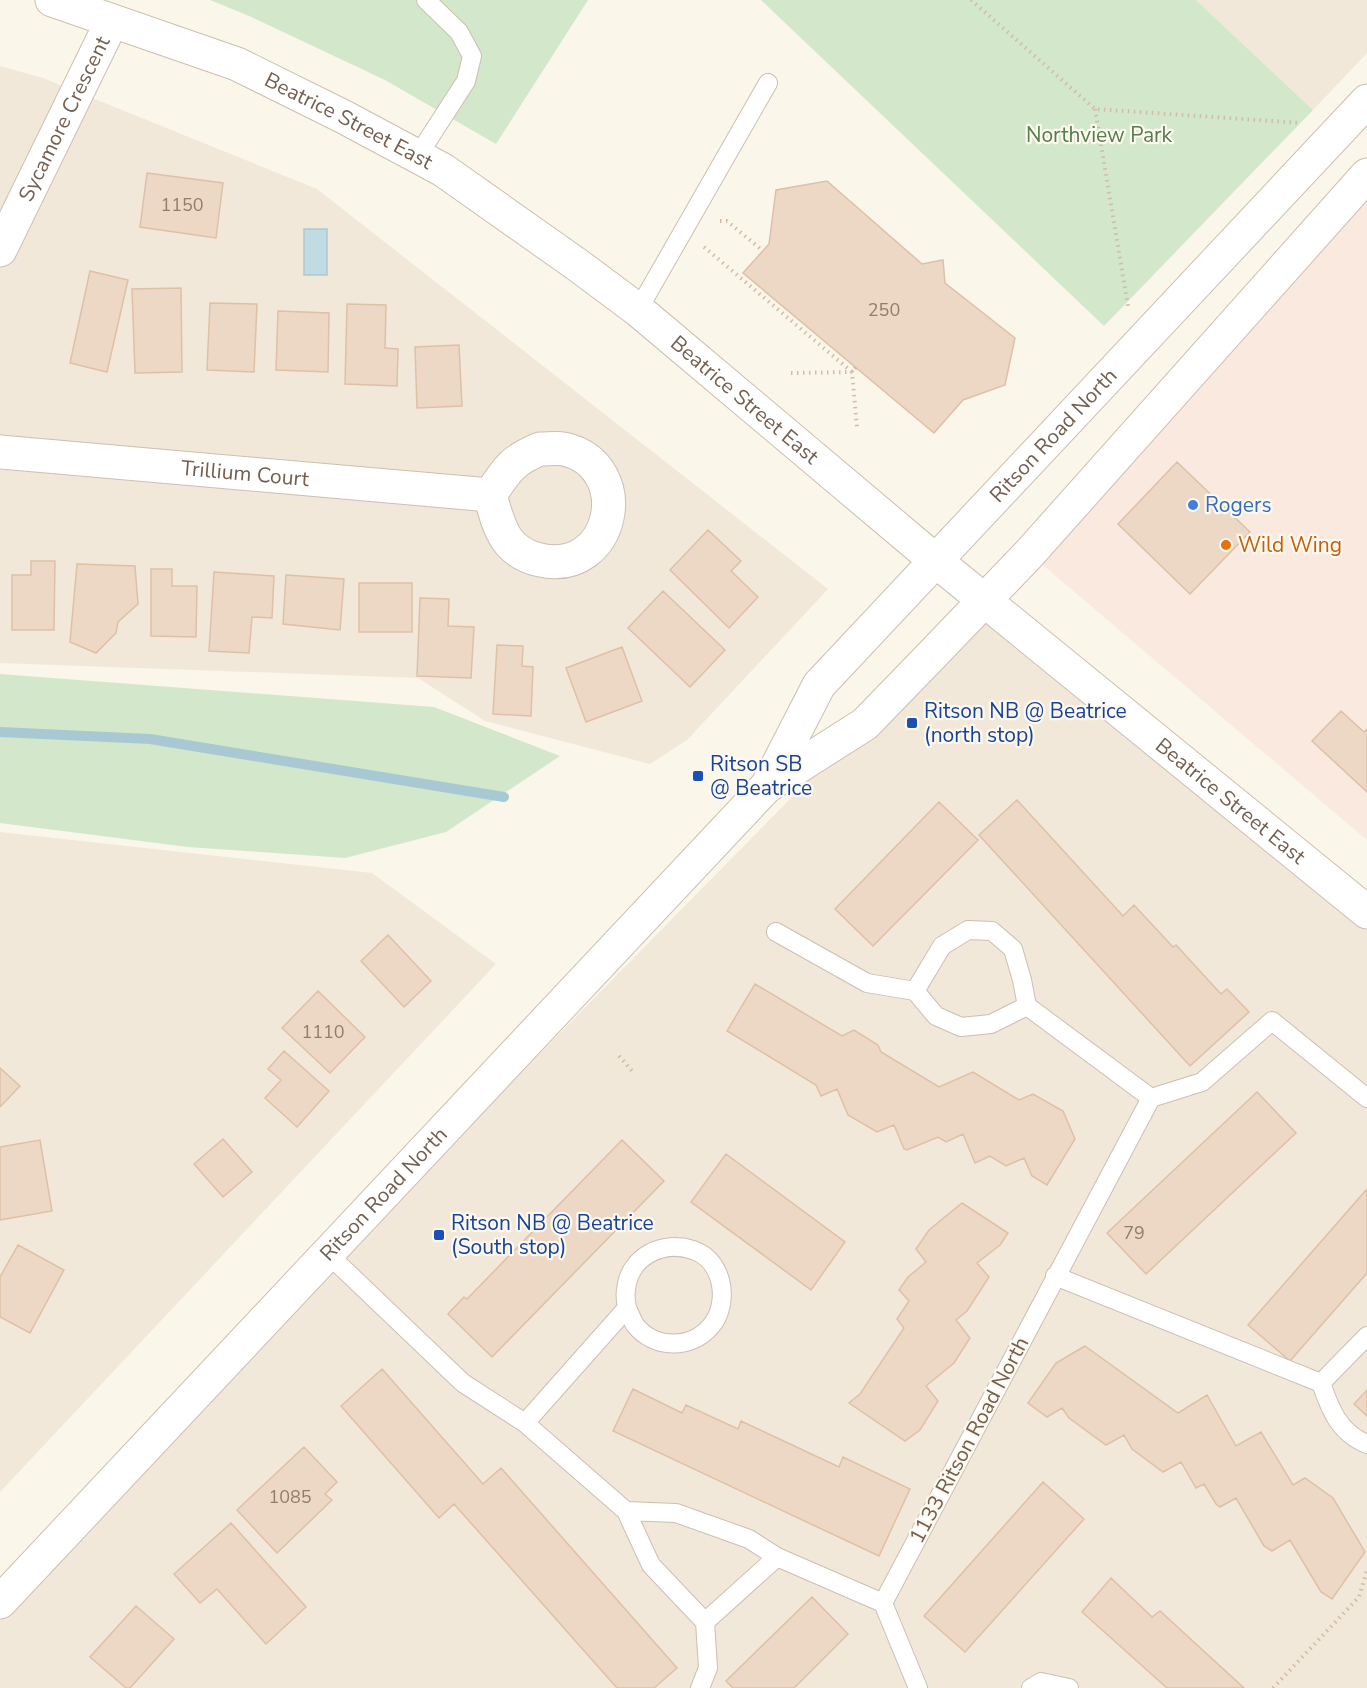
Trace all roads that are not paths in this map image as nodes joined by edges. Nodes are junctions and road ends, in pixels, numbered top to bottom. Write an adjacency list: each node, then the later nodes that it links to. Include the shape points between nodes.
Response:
1 (426, 0): 6 (lane, via 459,32 472,56 466,81)
2 (70, 3): 3 (main road, Beatrice Street East)
3 (112, 21): 6 (main road, Beatrice Street East, via 237,64); 8 (main road, Sycamore Crescent)
4 (768, 83): 9 (lane)
5 (1367, 101): 12 (main road, Ritson Road North)
6 (417, 157): 9 (main road, Beatrice Street East, via 443,170)
7 (1367, 175): 13 (main road, Ritson Road North)
8 (0, 250)
9 (638, 310): 12 (main road, Beatrice Street East)
10 (0, 452): 11 (main road, Trillium Court)
11 (490, 495)
12 (936, 561): 13 (main road, Beatrice Street East); 14 (main road, Ritson Road North, via 819,685)
13 (984, 602): 14 (main road, Ritson Road North, via 864,724); 15 (main road, Beatrice Street East)
14 (766, 788): 21 (main road, Ritson Road North)
15 (1367, 912)
16 (776, 932): 17 (lane, via 867,983)
17 (915, 991): 18 (lane, via 936,1016 962,1027 991,1024); 18 (lane, via 942,946 968,930 992,931 1012,949)
18 (1027, 1006): 19 (lane)
19 (1151, 1098): 20 (lane, via 1202,1082 1272,1021); 22 (lane, 1133 Ritson Road North)
20 (1367, 1098)
21 (329, 1255): 26 (lane, via 463,1383); 30 (main road, Ritson Road North)
22 (1055, 1276): 25 (lane); 31 (lane, 1133 Ritson Road North)
23 (627, 1308): 23 (lane, via 634,1324 647,1336 662,1343 680,1344 696,1339 716,1320 723,1297 721,1280 709,1260 695,1250 671,1246 655,1250 639,1261 629,1275 625,1291); 26 (lane)
24 (1367, 1336): 25 (lane)
25 (1321, 1383): 27 (lane, via 1331,1413 1354,1439)
26 (525, 1423): 28 (lane)
27 (1367, 1444)
28 (626, 1511): 29 (lane, via 676,1513 748,1539); 32 (lane, via 651,1565)
29 (777, 1557): 31 (lane); 32 (lane)
30 (0, 1602)
31 (883, 1603): 34 (lane)
32 (705, 1622): 33 (lane, via 708,1668)
33 (700, 1688)
34 (918, 1688)
35 (1031, 1688): 36 (lane, via 1041,1682)
36 (1069, 1688)

